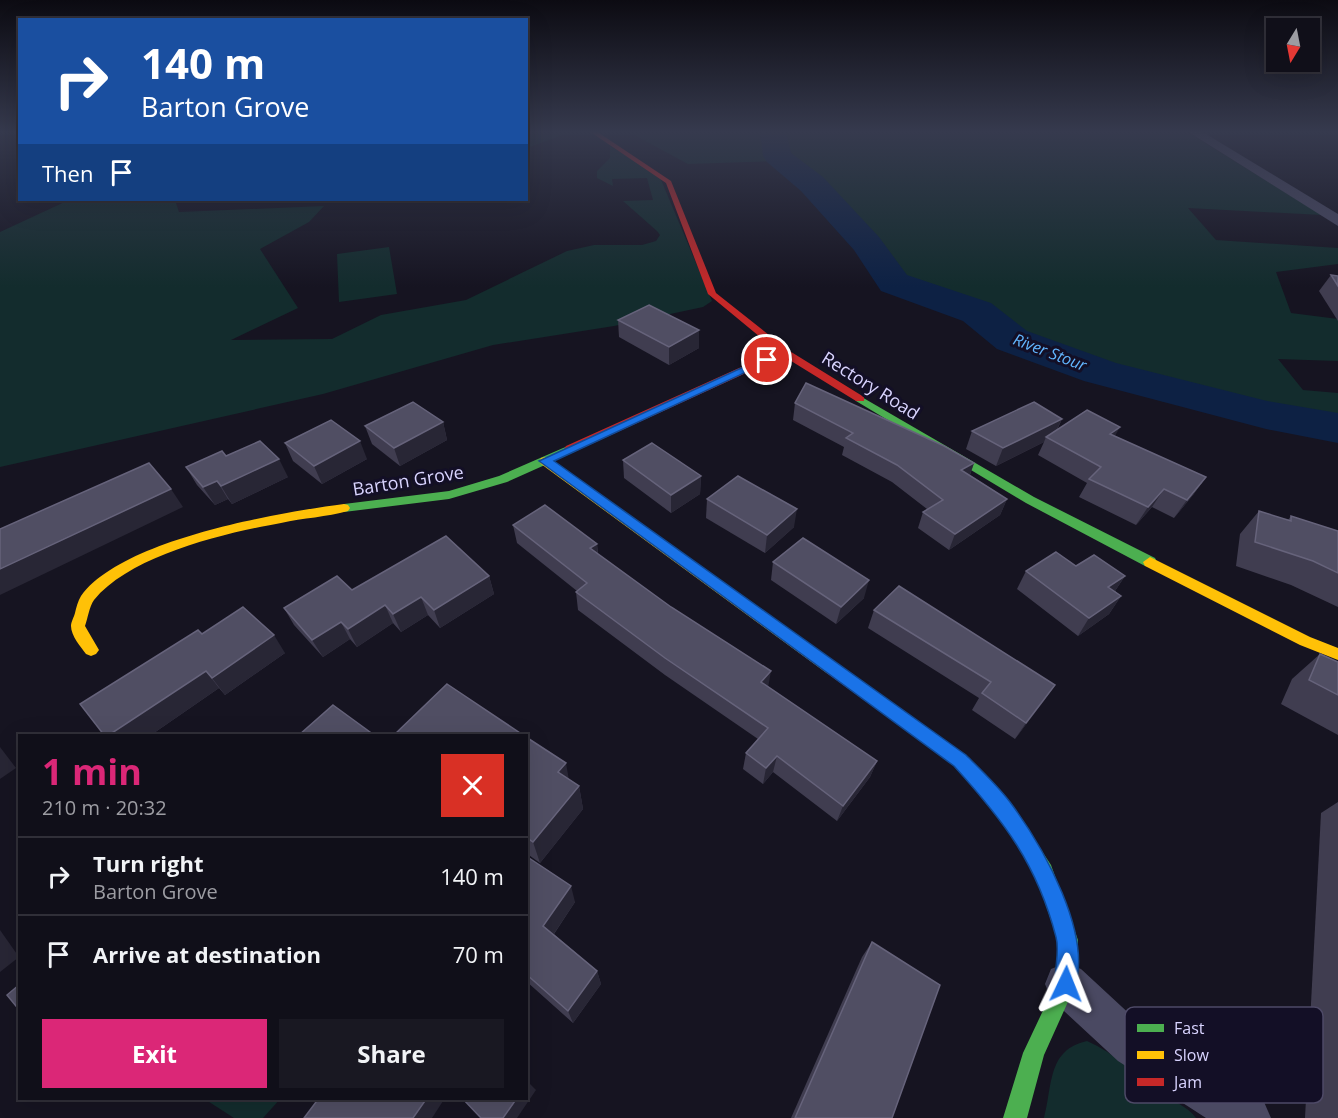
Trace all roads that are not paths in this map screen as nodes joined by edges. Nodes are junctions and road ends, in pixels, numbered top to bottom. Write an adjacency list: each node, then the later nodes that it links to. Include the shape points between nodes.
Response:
1 (669, 183): 4 (street, Rectory Road, via 712,294)
2 (1277, 183): 3 (street)
3 (1338, 221)
4 (784, 352): 5 (street, Barton Grove); 7 (street, Rectory Road, via 1030,500 1305,641)
5 (545, 461): 6 (street, Barton Grove, via 449,495 250,522 130,562 98,586 81,607 78,628); 8 (street, via 960,760 1003,807 1044,872 1068,940)
6 (92, 650)
7 (1338, 654)
8 (1066, 984): 9 (street); 11 (street, via 1034,1053)
9 (1125, 1039)
10 (1224, 1103): 12 (street)
11 (1015, 1118)
12 (1248, 1118)

